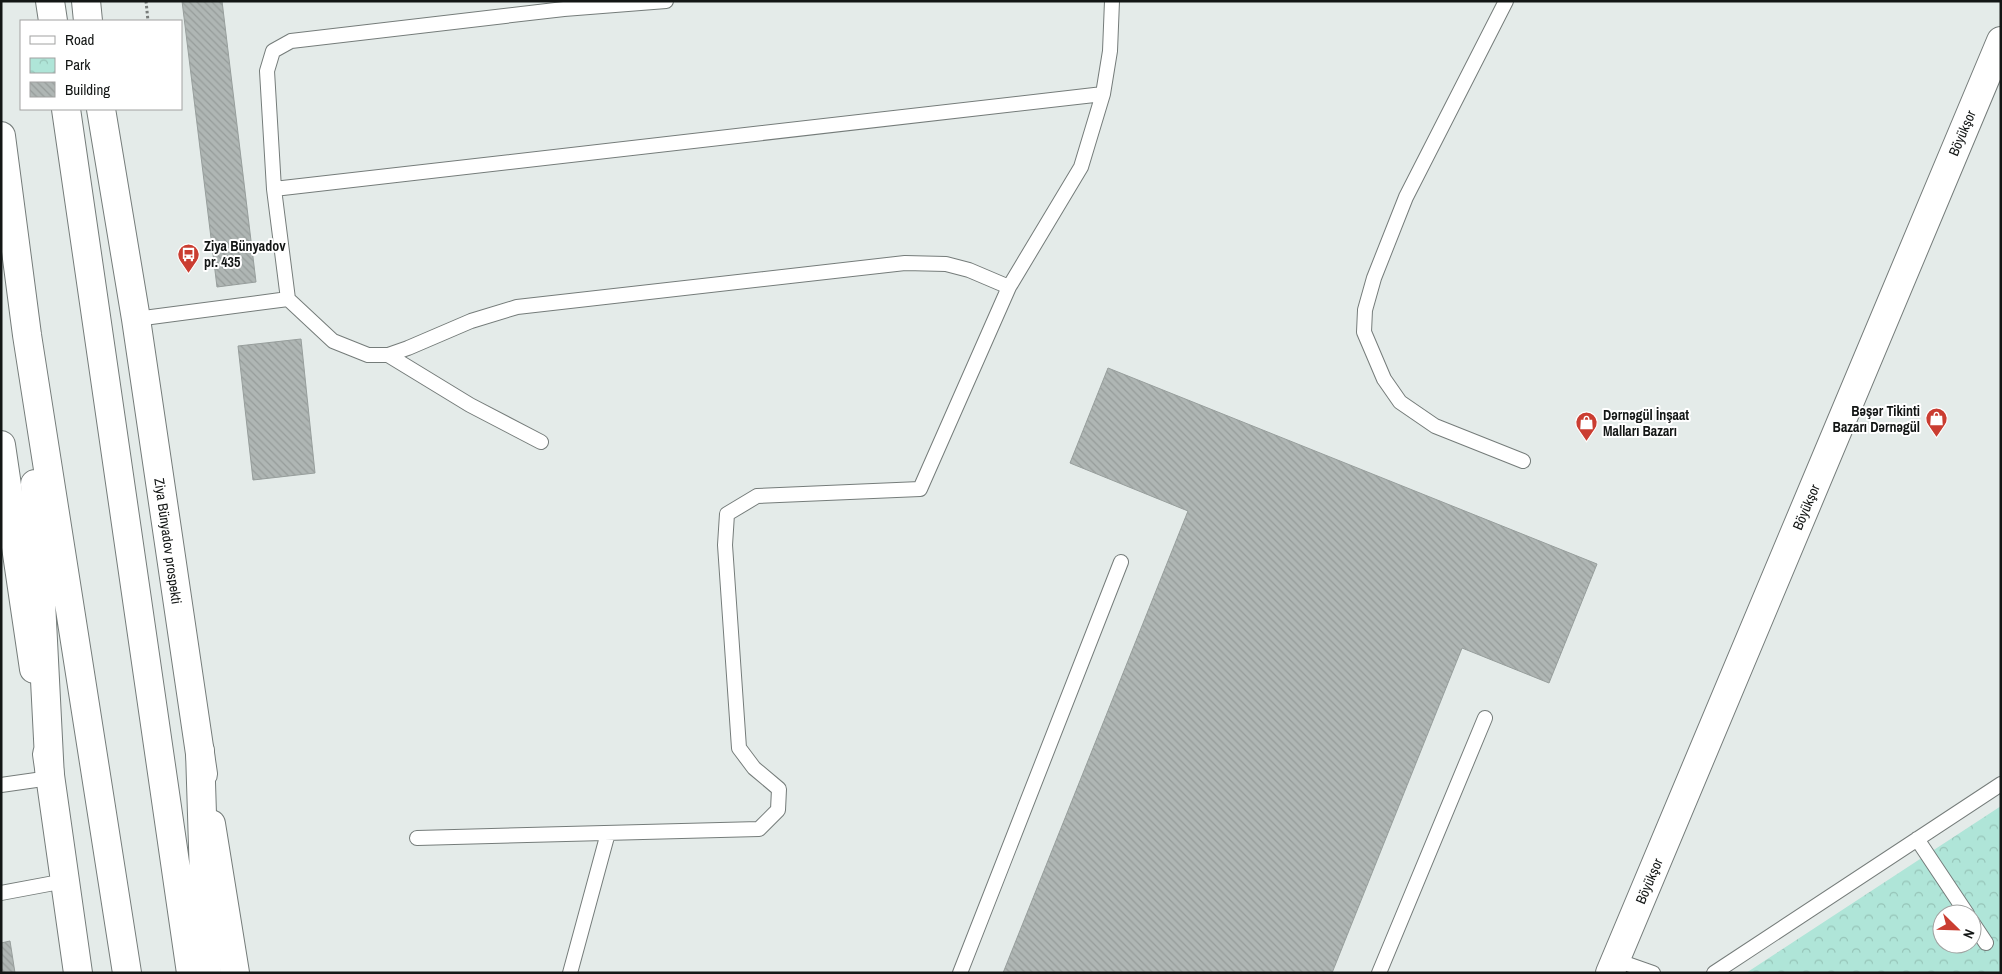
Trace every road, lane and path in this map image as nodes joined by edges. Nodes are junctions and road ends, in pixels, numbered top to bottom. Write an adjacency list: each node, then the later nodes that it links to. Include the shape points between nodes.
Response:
1 (50, 1): 8 (main road)
2 (86, 1): 9 (main road)
3 (92, 1): 10 (main road)
4 (146, 1): 11 (path)
5 (666, 1): 17 (lane, via 291,41 273,51 267,72)
6 (1112, 1): 13 (lane)
7 (1506, 1): 25 (lane, via 1406,196 1374,278 1365,310 1364,332 1384,379 1400,402 1435,426)
8 (53, 20)
9 (88, 20)
10 (94, 20)
11 (148, 20)
12 (2001, 41): 40 (main road, Böyükşor)
13 (1104, 94): 17 (lane); 18 (lane, via 1080,167)
14 (66, 110): 44 (main road)
15 (101, 110): 20 (main road, Ziya Bünyadov prospekti)
16 (1, 136): 21 (main road)
17 (274, 189): 19 (lane)
18 (1009, 287): 22 (lane, via 946,264 905,263 517,307 472,320); 32 (lane, via 920,489 757,496 727,514 725,545 739,748 754,768 779,789 778,810 759,829)
19 (288, 299): 20 (lane); 22 (lane, via 333,342 368,355)
20 (136, 319): 28 (main road, Ziya Bünyadov prospekti)
21 (27, 335): 29 (main road); 43 (main road)
22 (388, 354): 23 (lane, via 470,405)
23 (541, 442)
24 (1, 445): 29 (main road)
25 (1523, 461)
26 (1121, 562): 48 (lane)
27 (1485, 718): 49 (lane)
28 (200, 751): 45 (main road); 46 (main road, Ziya Bünyadov prospekti)
29 (50, 778): 31 (lane); 35 (main road)
30 (2001, 784): 34 (lane)
31 (1, 785)
32 (608, 833): 33 (lane); 47 (lane)
33 (416, 838)
34 (1917, 839): 37 (lane); 51 (lane)
35 (65, 881): 36 (lane); 41 (main road); 42 (main road)
36 (1, 893)
37 (1960, 904)
38 (1982, 937): 39 (lane)
39 (1986, 943)
40 (1613, 966): 50 (lane)
41 (78, 973)
42 (98, 973)
43 (127, 973)
44 (191, 973)
45 (206, 973)
46 (235, 973)
47 (570, 973)
48 (960, 973)
49 (1379, 973)
50 (1653, 973)
51 (1714, 973)

